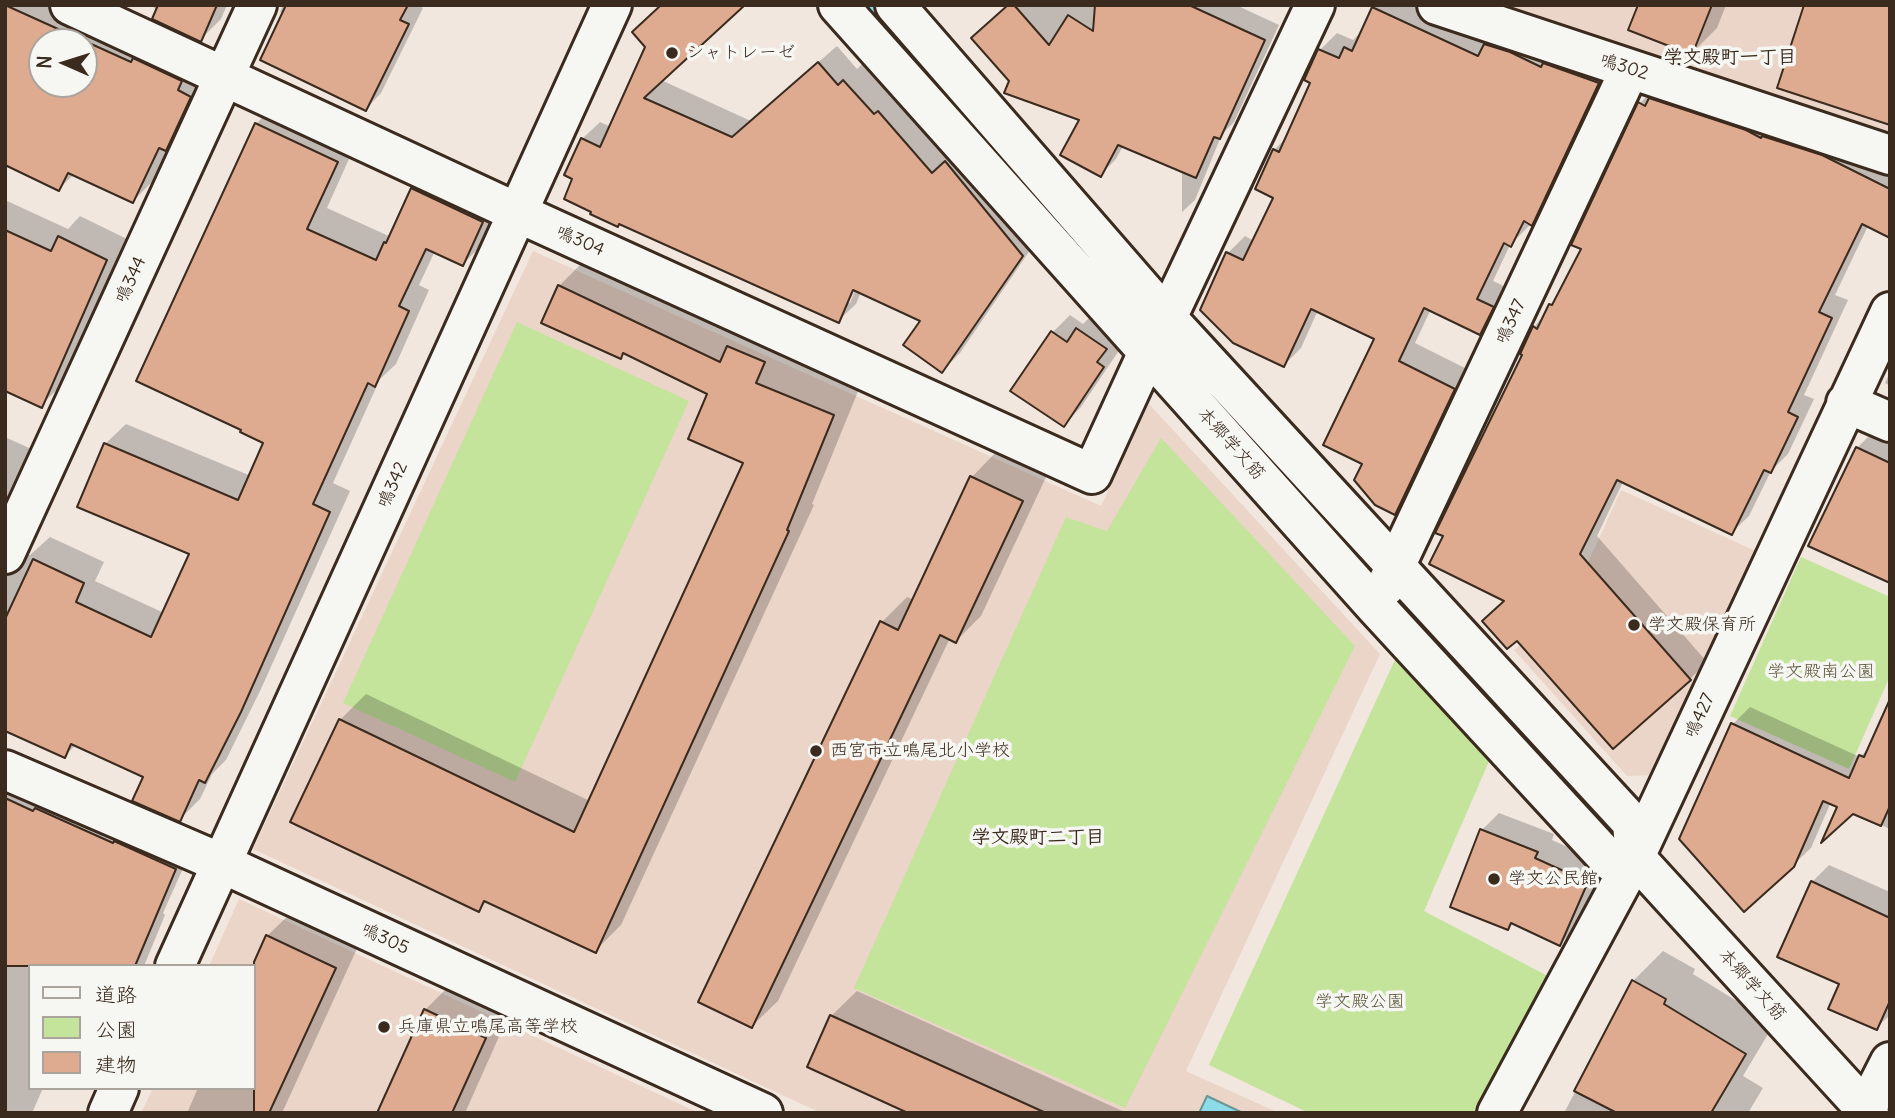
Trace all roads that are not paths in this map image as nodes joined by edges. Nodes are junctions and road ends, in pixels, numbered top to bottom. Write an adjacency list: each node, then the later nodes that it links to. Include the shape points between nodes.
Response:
1 (70, 5): 9 (street, 鳴304)
2 (257, 5): 9 (street, 鳴344)
3 (612, 5): 11 (street, 鳴342)
4 (838, 5): 13 (street)
5 (895, 5): 13 (street)
6 (1315, 5): 13 (street)
7 (1437, 5): 8 (street, 鳴302)
8 (1630, 69): 10 (street, 鳴302); 17 (street, 鳴347)
9 (224, 76): 11 (street, 鳴304); 16 (street, 鳴344)
10 (1890, 155)
11 (516, 212): 13 (street, 鳴304, via 1092,474); 20 (street, 鳴342)
12 (1890, 312): 14 (street, 鳴427)
13 (1157, 335): 17 (street)
14 (1846, 402): 15 (street); 19 (street, 鳴427)
15 (1890, 422)
16 (5, 554)
17 (1386, 586): 19 (street, via 1632,823)
18 (5, 771): 20 (street, 鳴305)
19 (1635, 857): 23 (street, 本郷学文筋); 26 (street, 鳴427)
20 (221, 863): 21 (street, 鳴342); 25 (street, 鳴305)
21 (176, 964)
22 (118, 1090): 24 (street)
23 (1874, 1096)
24 (108, 1113)
25 (763, 1113)
26 (1497, 1113)

